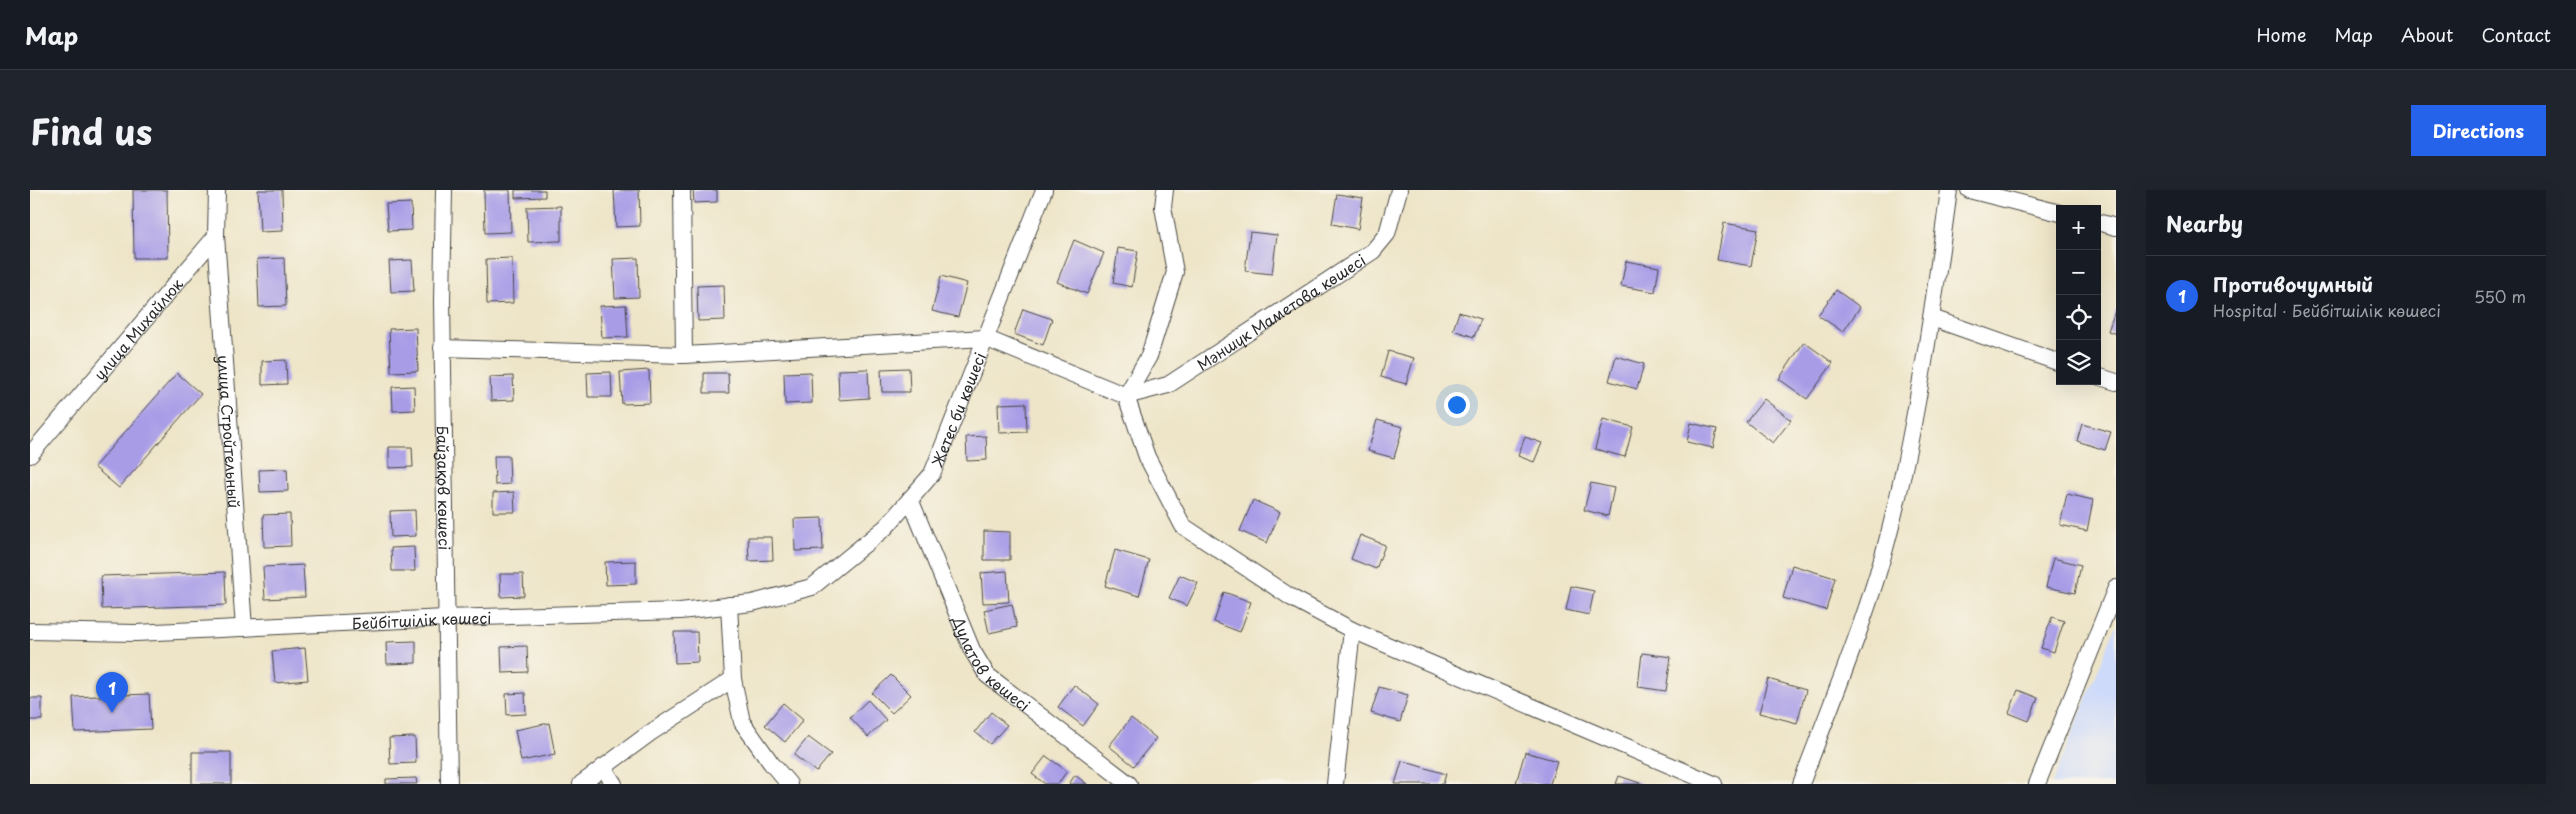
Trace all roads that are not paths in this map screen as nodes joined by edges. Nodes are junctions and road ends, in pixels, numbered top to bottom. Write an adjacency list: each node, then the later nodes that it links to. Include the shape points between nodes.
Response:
1 (217, 190): 12 (street)
2 (444, 190): 15 (street, Байзақов көшесі)
3 (682, 190): 16 (street)
4 (1044, 190): 14 (street, Жетес би көшесі)
5 (1165, 190): 20 (street, via 1163,206 1174,272 1149,356)
6 (1399, 190): 20 (street, Мәншүк Маметова көшесі, via 1387,234 1373,252 1168,385)
7 (1949, 190): 13 (street)
8 (1969, 190): 9 (street)
9 (2056, 212)
10 (2101, 223): 11 (street)
11 (2116, 227)
12 (216, 236): 21 (street, улица Михайлюк); 27 (street, улица Стройтельный)
13 (1932, 318): 17 (street); 39 (street, via 1891,527 1860,626)
14 (985, 338): 16 (street); 20 (street); 22 (street, Жетес би көшесі, via 932,474)
15 (442, 348): 16 (street); 26 (street, Байзақов көшесі)
16 (684, 354)
17 (2056, 362)
18 (2101, 377): 19 (street)
19 (2116, 382)
20 (1126, 396): 28 (street, via 1147,457 1182,526 1292,598)
21 (30, 455)
22 (910, 499): 23 (street, Жетес би көшесі, via 886,527); 36 (street, Дулатов көшесі, via 972,650 987,675)
23 (812, 587): 25 (street, Бейбітшілік көшесі, via 752,603)
24 (2116, 588): 40 (street)
25 (729, 605): 26 (street, Бейбітшілік көшесі, via 680,612); 30 (street)
26 (446, 618): 27 (street, Бейбітшілік көшесі); 32 (street, Байзақов көшесі)
27 (244, 628): 29 (street, Бейбітшілік көшесі, via 136,633)
28 (1352, 630): 37 (street); 38 (street)
29 (30, 631)
30 (733, 679): 31 (street); 35 (street, via 742,722)
31 (603, 767): 33 (street); 34 (street)
32 (450, 784)
33 (581, 784)
34 (614, 784)
35 (789, 784)
36 (1129, 784)
37 (1335, 784)
38 (1714, 784)
39 (1801, 784)
40 (2037, 784)

